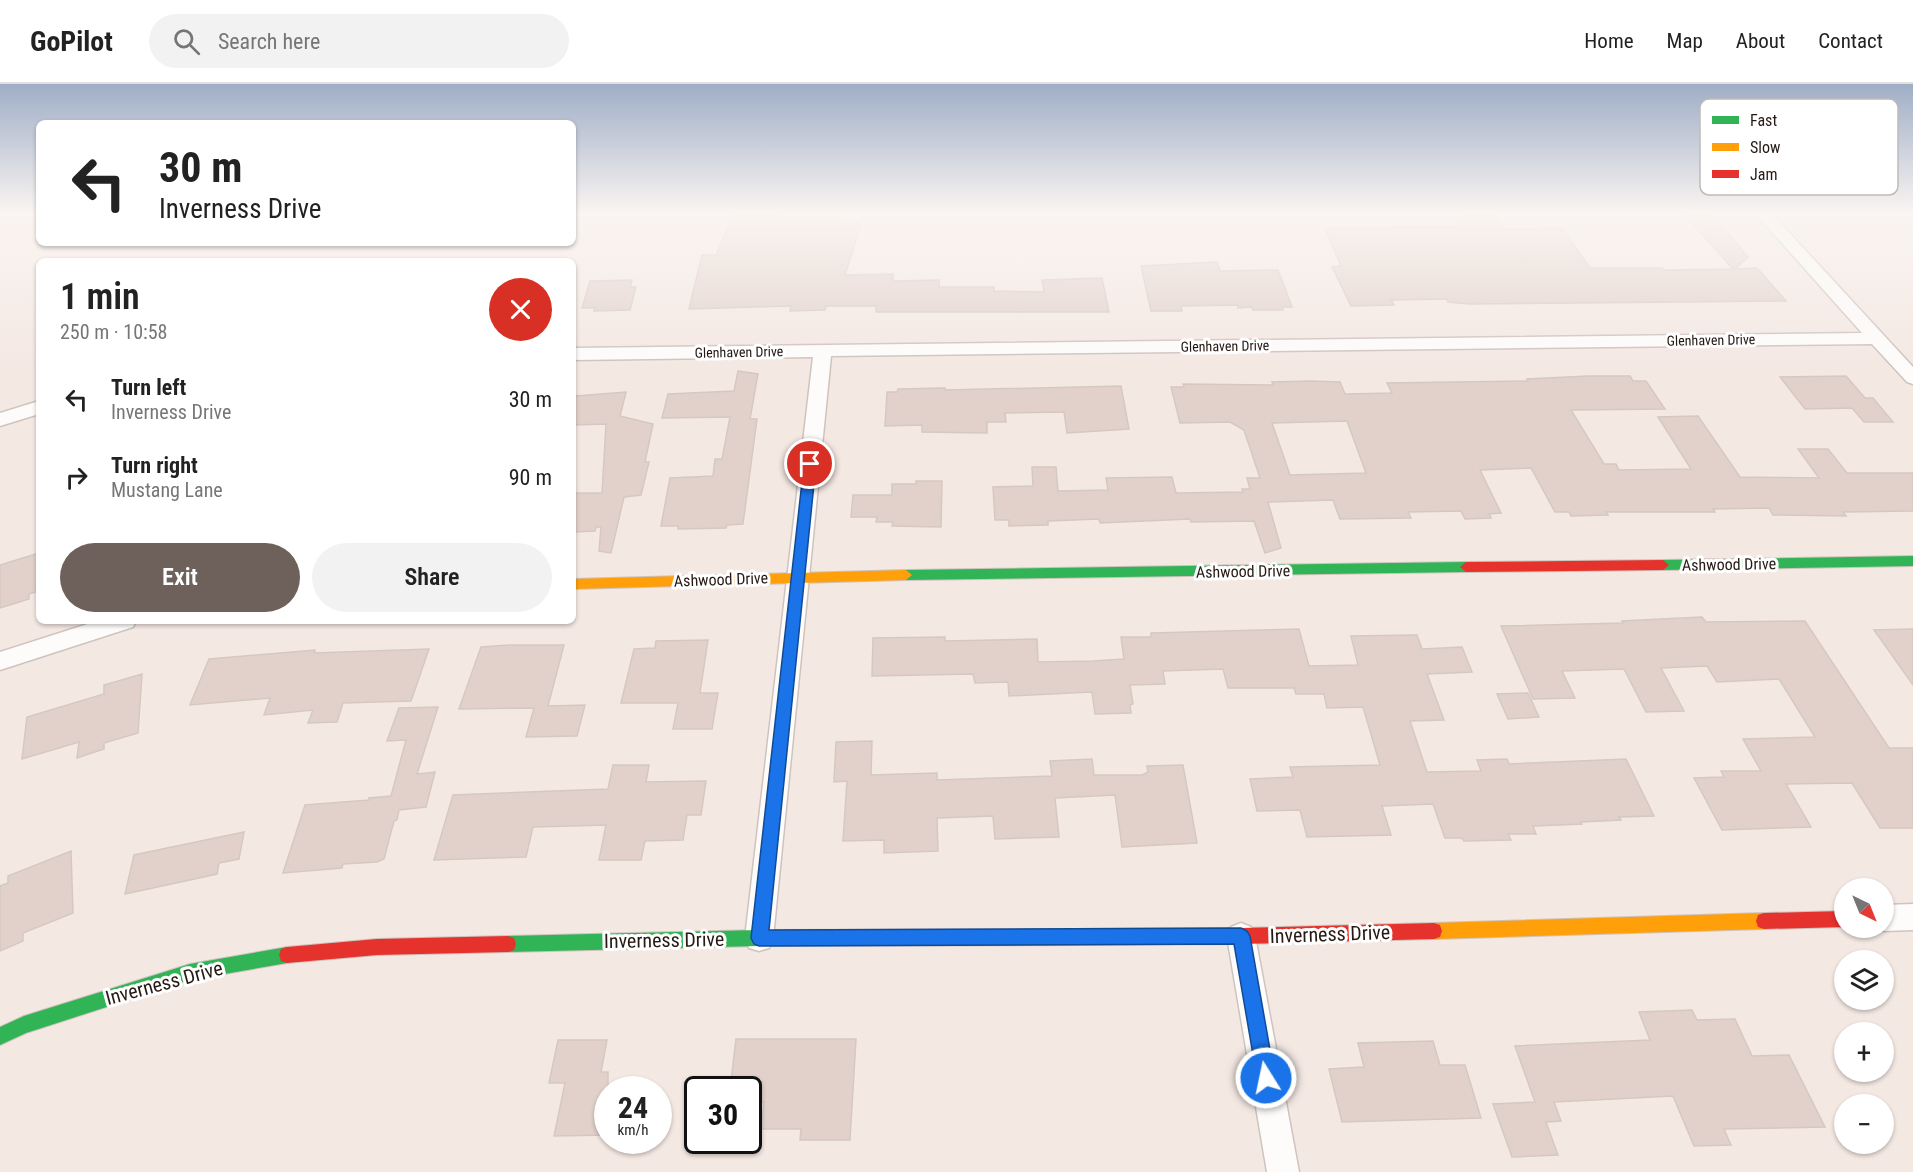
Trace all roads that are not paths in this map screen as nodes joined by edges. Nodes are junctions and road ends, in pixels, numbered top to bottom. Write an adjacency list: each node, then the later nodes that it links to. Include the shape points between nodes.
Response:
1 (1809, 264): 2 (street)
2 (1878, 338): 3 (street, Glenhaven Drive); 5 (street)
3 (823, 351): 4 (street, Glenhaven Drive); 9 (street)
4 (576, 354)
5 (1913, 378)
6 (36, 408): 7 (street)
7 (0, 420)
8 (1913, 561): 9 (street, Ashwood Drive)
9 (797, 577): 10 (street, Ashwood Drive); 17 (street)
10 (576, 584)
11 (116, 624): 12 (street)
12 (0, 661)
13 (1913, 917): 14 (street)
14 (1894, 918)
15 (1834, 919): 16 (street, Inverness Drive)
16 (1241, 936): 17 (street, Inverness Drive); 19 (street)
17 (759, 938): 18 (street, Inverness Drive, via 376,947 282,956 190,972)
18 (0, 1036)
19 (1283, 1172)

